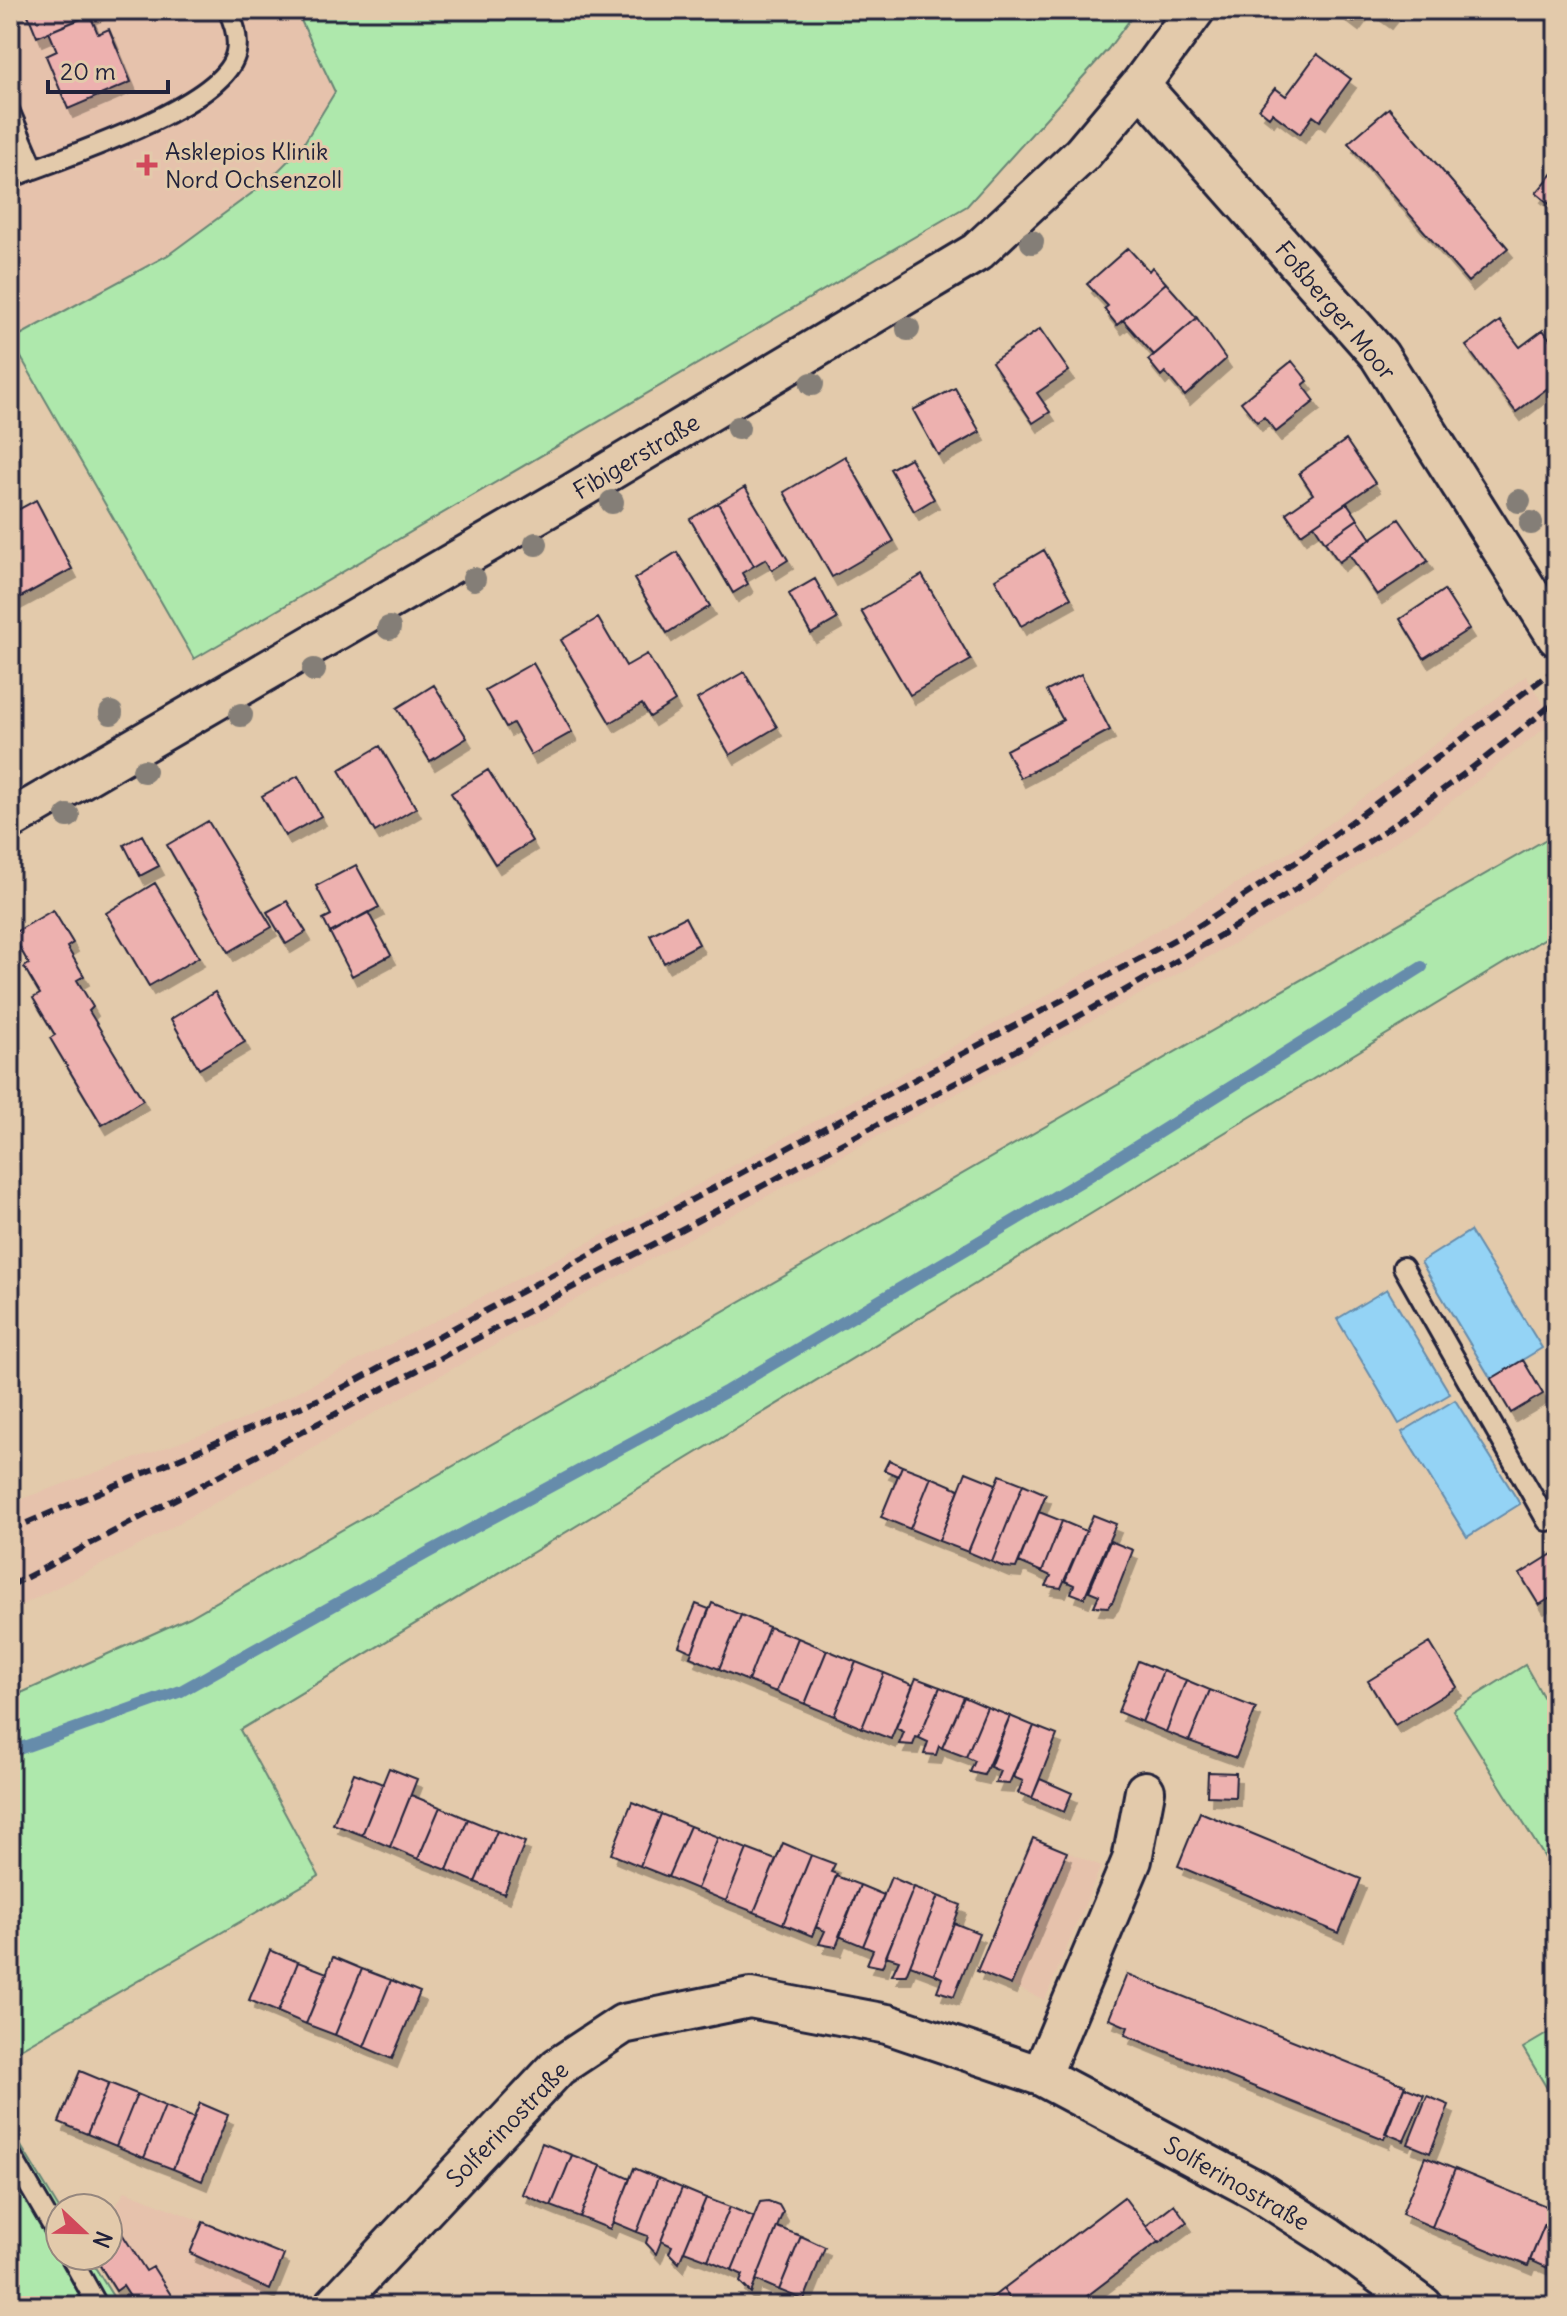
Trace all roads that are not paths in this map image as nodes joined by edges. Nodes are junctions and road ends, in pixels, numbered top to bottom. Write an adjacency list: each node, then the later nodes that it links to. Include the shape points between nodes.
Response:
1 (228, 10): 5 (lane, via 235,26 236,54 220,79 177,112)
2 (1195, 10): 3 (street, Fibigerstraße)
3 (1140, 85): 7 (street, Foßberger Moor, via 1379,355); 8 (street, Fibigerstraße, via 1082,154 977,252)
4 (10, 112): 5 (lane)
5 (34, 168): 6 (lane)
6 (10, 178)
7 (1557, 637)
8 (10, 820)
9 (1403, 1267): 10 (lane, via 1547,1521)
10 (1557, 1519)
11 (1145, 1791): 12 (street, via 1132,1860)
12 (1041, 2076): 17 (street, Solferinostraße, via 887,2024 750,1998 623,2024 558,2067); 18 (street, Solferinostraße, via 1256,2190)
13 (10, 2153): 14 (lane)
14 (44, 2211)
15 (79, 2272): 16 (lane)
16 (98, 2306)
17 (334, 2306)
18 (1423, 2306)

